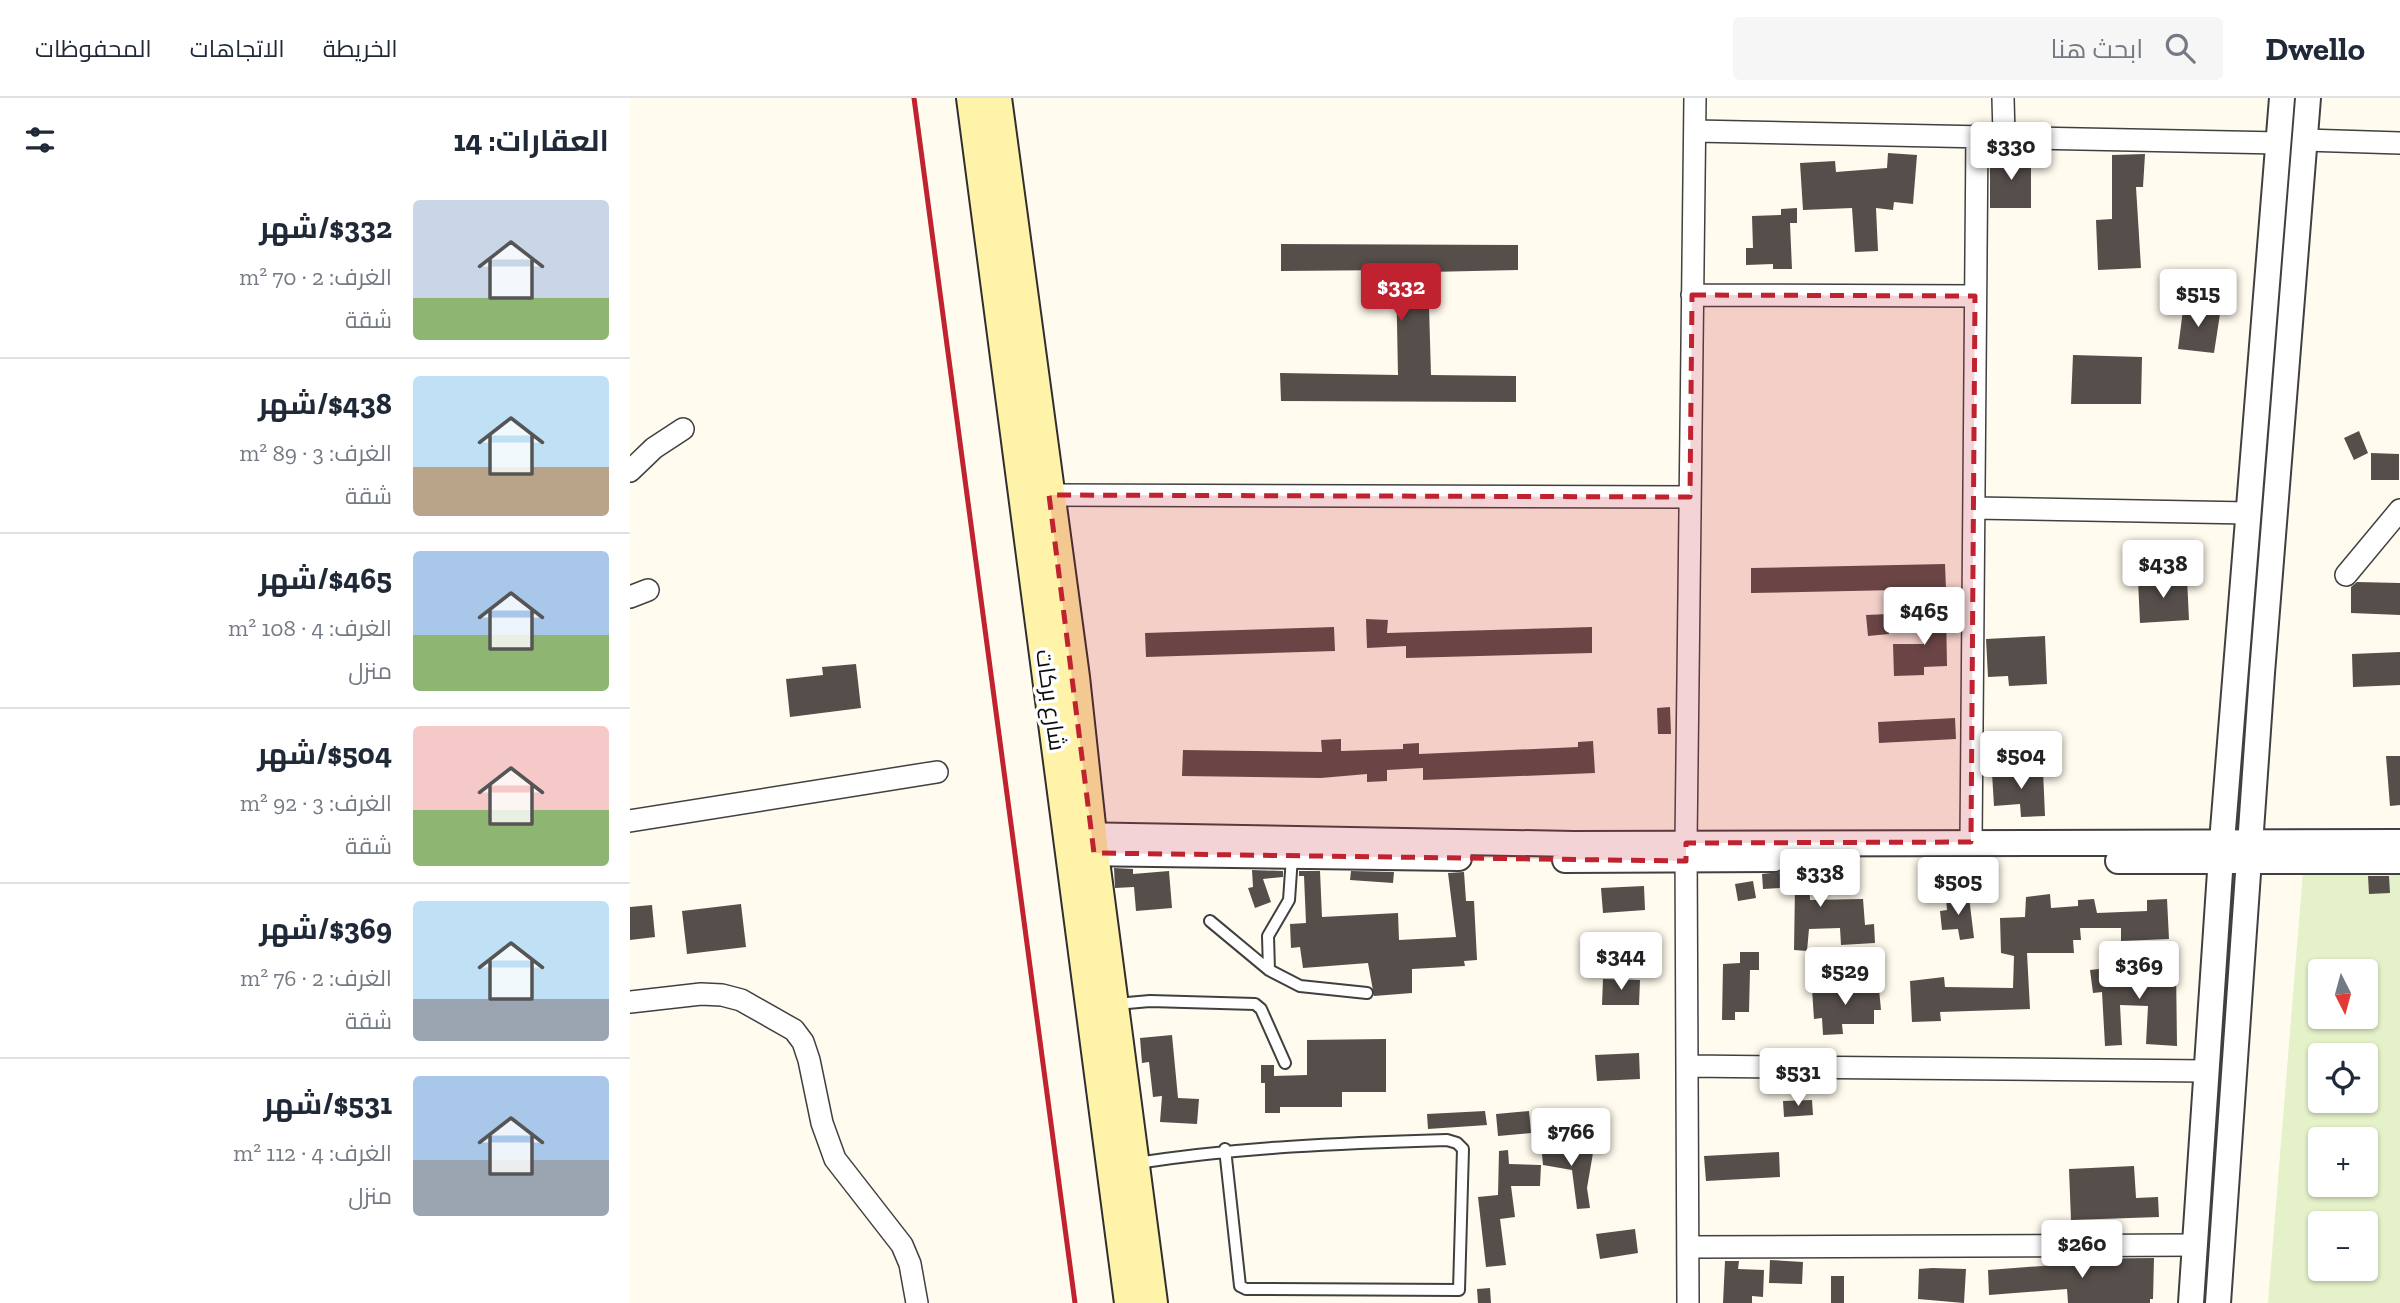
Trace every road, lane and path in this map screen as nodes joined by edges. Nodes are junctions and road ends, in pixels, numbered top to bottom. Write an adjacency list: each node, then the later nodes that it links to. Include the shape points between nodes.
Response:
1 (971, 98): 27 (main road, شارع بركات)
2 (997, 98): 17 (main road, شارع بركات)
3 (1695, 98): 7 (street)
4 (2003, 98): 9 (street)
5 (2282, 98): 11 (street)
6 (2308, 98): 10 (street)
7 (1695, 131): 8 (street); 13 (street)
8 (1978, 135): 9 (street); 14 (street)
9 (2004, 135): 11 (street)
10 (2305, 140): 12 (street); 29 (street)
11 (2280, 143): 21 (street)
12 (2400, 143)
13 (1692, 295): 14 (street); 18 (street)
14 (1975, 296): 19 (street)
15 (683, 429): 16 (street)
16 (630, 471)
17 (1049, 495): 18 (street); 27 (main road, شارع بركات, via 1075,677)
18 (1690, 498): 30 (street)
19 (1974, 508): 21 (street); 25 (street)
20 (2400, 510): 22 (street)
21 (2248, 513): 28 (street)
22 (2346, 575)
23 (937, 772): 24 (street)
24 (630, 821)
25 (1971, 842): 28 (street); 30 (street)
26 (2400, 842): 29 (street)
27 (1082, 844): 30 (street); 31 (street); 37 (main road, شارع بركات); 46 (main road, شارع بركات)
28 (2222, 851): 29 (street); 30 (street, via 2096,862); 40 (street)
29 (2249, 851): 32 (street); 50 (street)
30 (1686, 853): 31 (street); 39 (street)
31 (1292, 855): 34 (lane, via 1289,900 1268,936)
32 (2400, 861)
33 (1210, 921): 34 (lane)
34 (1269, 970): 35 (lane, via 1310,988)
35 (1367, 993)
36 (630, 1002): 45 (street, via 722,995 741,1000 794,1030 809,1060 835,1159 902,1245)
37 (1116, 1004): 38 (lane, via 1255,1004); 42 (main road, شارع بركات)
38 (1285, 1063)
39 (1686, 1066): 40 (street); 44 (street)
40 (2206, 1071): 43 (street)
41 (1225, 1150): 41 (lane, via 1314,1143 1457,1143 1463,1149 1459,1290 1245,1289 1240,1286); 42 (lane)
42 (1134, 1163): 47 (main road, شارع بركات)
43 (2194, 1245): 44 (street); 49 (street)
44 (1688, 1247): 48 (street)
45 (917, 1303)
46 (1129, 1303)
47 (1153, 1303)
48 (1688, 1303)
49 (2191, 1303)
50 (2218, 1303)

